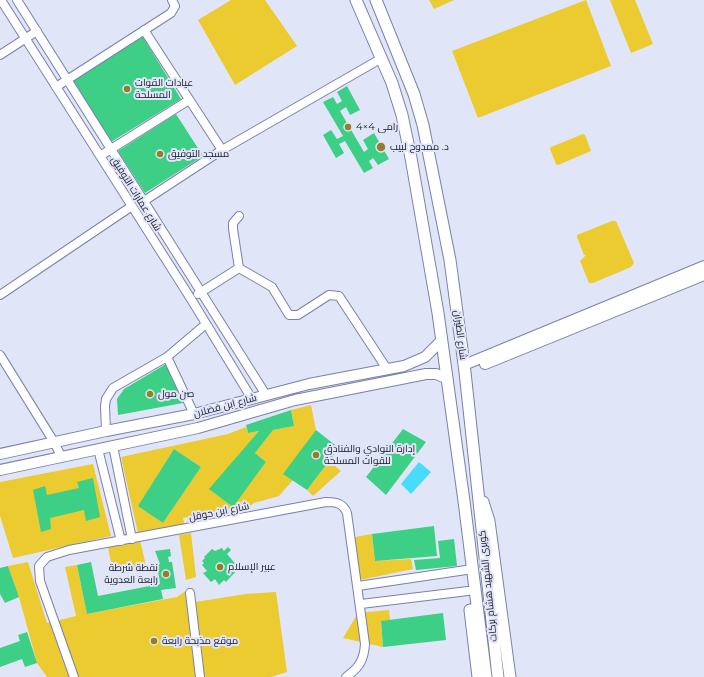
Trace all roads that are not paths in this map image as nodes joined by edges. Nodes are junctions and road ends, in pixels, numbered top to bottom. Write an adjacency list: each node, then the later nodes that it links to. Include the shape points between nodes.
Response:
1 (1, 0): 8 (street, شارع عمارات التوفيق)
2 (17, 0): 7 (street, شارع عمارات التوفيق)
3 (172, 0): 6 (street, via 174,11)
4 (356, 0): 10 (main road, شارع الطيران)
5 (376, 0): 32 (main road, شارع الطيران, via 412,87 423,125 450,260)
6 (144, 30): 11 (street); 13 (street)
7 (37, 31): 8 (street); 11 (street, شارع عمارات التوفيق)
8 (26, 39): 9 (street); 12 (street, شارع عمارات التوفيق)
9 (0, 55)
10 (382, 58): 15 (street); 28 (main road, شارع الطيران, via 407,134 432,271)
11 (68, 80): 12 (street); 14 (street, شارع عمارات التوفيق)
12 (56, 87): 16 (street, شارع عمارات التوفيق)
13 (189, 100): 14 (street); 15 (street)
14 (111, 150): 16 (street); 17 (street, شارع عمارات التوفيق)
15 (222, 150): 17 (street)
16 (100, 156): 18 (street, شارع عمارات التوفيق)
17 (144, 201): 24 (street, شارع عمارات التوفيق)
18 (132, 206): 25 (street); 26 (street, شارع عمارات التوفيق)
19 (239, 216): 21 (street, via 233,229)
20 (704, 266): 23 (street)
21 (239, 268): 24 (street); 33 (street, via 272,287 289,315 298,315 329,295 339,296)
22 (704, 275): 23 (street)
23 (659, 289): 32 (street)
24 (201, 292): 26 (street); 36 (street, شارع عمارات التوفيق)
25 (0, 295)
26 (190, 299): 27 (street, شارع عمارات التوفيق)
27 (206, 324): 30 (street); 37 (street, شارع عمارات التوفيق)
28 (441, 341): 31 (street, شارع ابن فضلان); 35 (main road, شارع الطيران)
29 (0, 355): 40 (street)
30 (167, 357): 38 (street); 39 (street, via 113,388 104,406)
31 (418, 361): 33 (street, شارع ابن فضلان); 34 (street, via 426,365)
32 (464, 368): 46 (main road, شارع الطيران)
33 (387, 369): 36 (street, شارع ابن فضلان)
34 (426, 374): 35 (street, شارع ابن فضلان); 41 (street, شارع ابن فضلان, via 295,400 198,428)
35 (446, 378): 47 (main road, شارع الطيران)
36 (266, 395): 37 (street, شارع ابن فضلان)
37 (252, 399): 38 (street, شارع ابن فضلان)
38 (194, 414): 39 (street, شارع ابن فضلان)
39 (106, 431): 40 (street, شارع ابن فضلان)
40 (54, 442): 43 (street, شارع ابن فضلان); 44 (street)
41 (113, 446): 42 (street, شارع ابن فضلان); 48 (street)
42 (98, 449): 44 (street, شارع ابن فضلان); 49 (street)
43 (0, 454)
44 (62, 456): 45 (street, شارع ابن فضلان)
45 (0, 470)
46 (478, 495): 60 (main road, كوبرى الشهيد هشام بركات); 61 (main road, شارع الطيران, via 489,521)
47 (464, 501): 50 (main road, شارع الطيران, via 461,522); 59 (main road, كوبرى الشهيد هشام بركات)
48 (132, 539): 49 (street, شارع ابن حوقل); 51 (street, شارع ابن حوقل, via 335,502 341,504 347,513)
49 (121, 541): 55 (street, شارع ابن حوقل, via 53,554 47,556 39,566 40,581)
50 (466, 570): 51 (street); 52 (main road, شارع الطيران)
51 (358, 586): 54 (street, شارع ابن حوقل)
52 (468, 591): 54 (street); 58 (main road, شارع الطيران)
53 (190, 593): 56 (street)
54 (361, 604): 57 (street, شارع ابن حوقل, via 365,653 358,668)
55 (74, 677)
56 (200, 677)
57 (346, 677)
58 (478, 677)
59 (486, 677)
60 (498, 677)
61 (510, 677)

